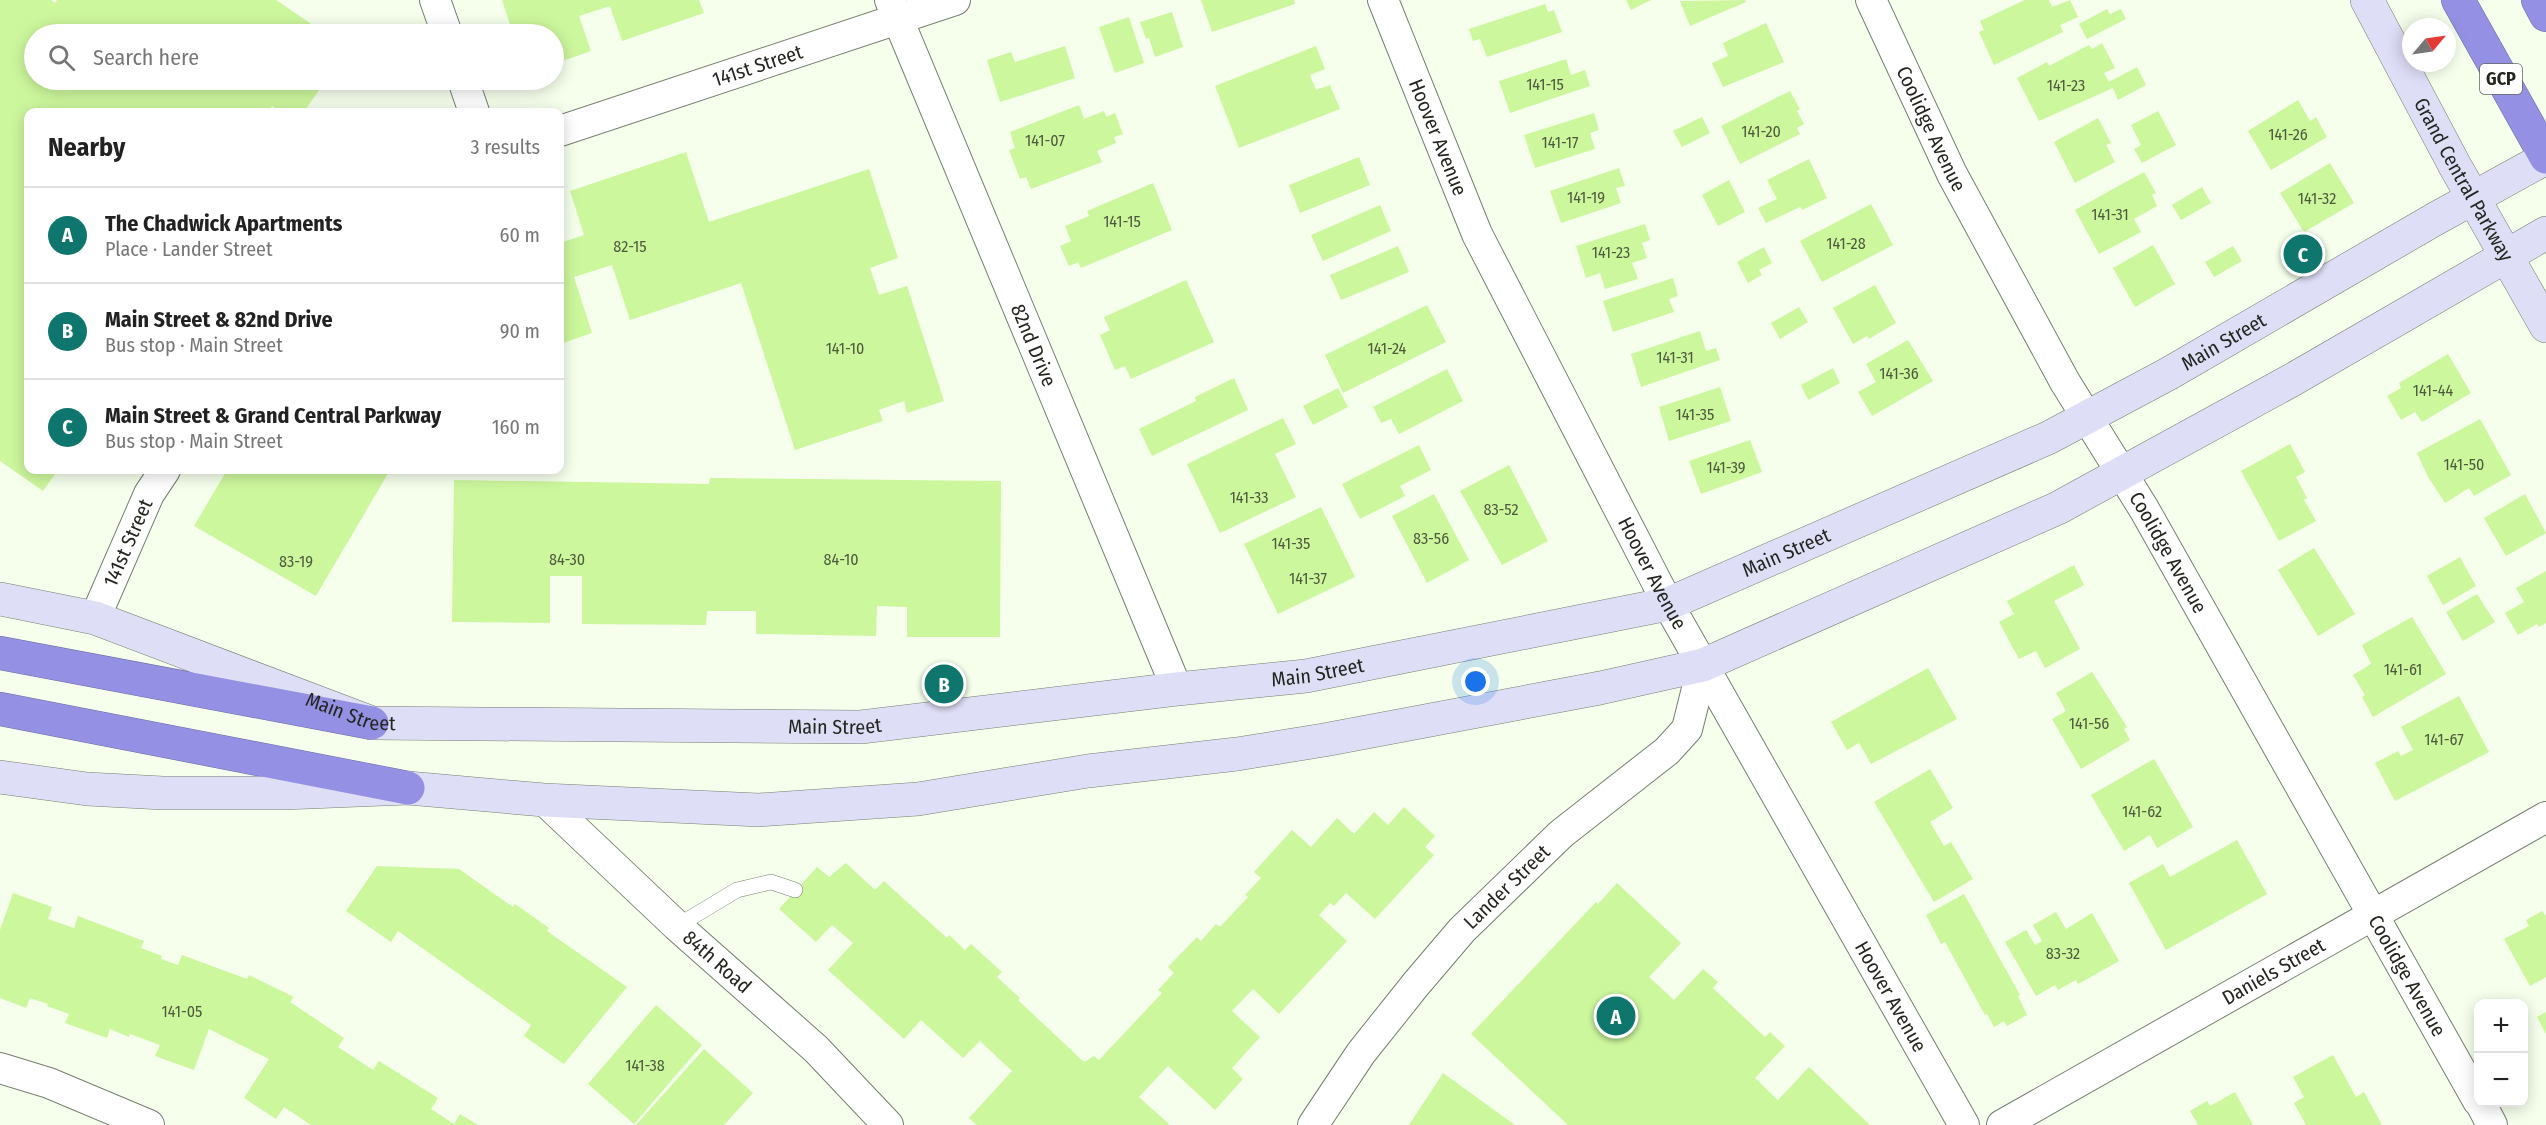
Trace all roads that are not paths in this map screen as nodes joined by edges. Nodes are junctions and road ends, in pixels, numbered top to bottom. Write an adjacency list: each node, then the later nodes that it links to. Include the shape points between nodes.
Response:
1 (435, 0): 10 (street)
2 (955, 0): 8 (street, 141st Street)
3 (1383, 0): 22 (street, Hoover Avenue, via 1477,234)
4 (1871, 0): 18 (street, Coolidge Avenue, via 1952,174)
5 (2367, 0): 15 (main road, Grand Central Parkway)
6 (2458, 0): 14 (highway, GCP)
7 (2538, 0): 9 (highway)
8 (893, 10): 13 (street, 141st Street); 26 (street, 82nd Drive)
9 (2546, 15)
10 (443, 24)
11 (466, 90): 12 (street)
12 (473, 108)
13 (564, 130)
14 (2546, 158): 15 (main road, Main Street)
15 (2485, 192): 16 (main road, Grand Central Parkway); 18 (main road, Main Street)
16 (2527, 244): 17 (main road, Grand Central Parkway); 20 (main road)
17 (2546, 326)
18 (2087, 418): 20 (street, Coolidge Avenue); 22 (main road, Main Street)
19 (162, 474): 23 (street, 141st Street, via 149,494)
20 (2121, 475): 25 (main road, via 2058,508); 34 (street, Coolidge Avenue)
21 (0, 599): 23 (main road, Main Street)
22 (1668, 604): 25 (street, Hoover Avenue); 26 (main road, Main Street, via 1306,676)
23 (95, 618): 28 (main road, Main Street)
24 (0, 653): 28 (highway)
25 (1703, 665): 31 (main road, via 1324,740 1088,771 918,799 759,810); 41 (street, Lander Street, via 1687,729 1668,751 1561,834 1462,930 1361,1053); 42 (street, Hoover Avenue)
26 (1177, 689): 28 (main road, Main Street, via 861,727)
27 (0, 709): 30 (highway)
28 (372, 723)
29 (0, 777): 30 (main road, via 87,789 163,792)
30 (408, 788): 31 (main road)
31 (543, 800): 35 (street, 84th Road)
32 (2546, 818): 34 (street, Daniels Street)
33 (795, 890): 35 (lane, via 771,882 737,890)
34 (2374, 915): 37 (street, Coolidge Avenue); 43 (street, Daniels Street)
35 (676, 926): 40 (street, 84th Road, via 816,1049)
36 (0, 1068): 39 (street, via 49,1083)
37 (2474, 1093)
38 (2482, 1107): 44 (street, Coolidge Avenue)
39 (149, 1125)
40 (888, 1125)
41 (1313, 1125)
42 (1964, 1125)
43 (2002, 1125)
44 (2492, 1125)

